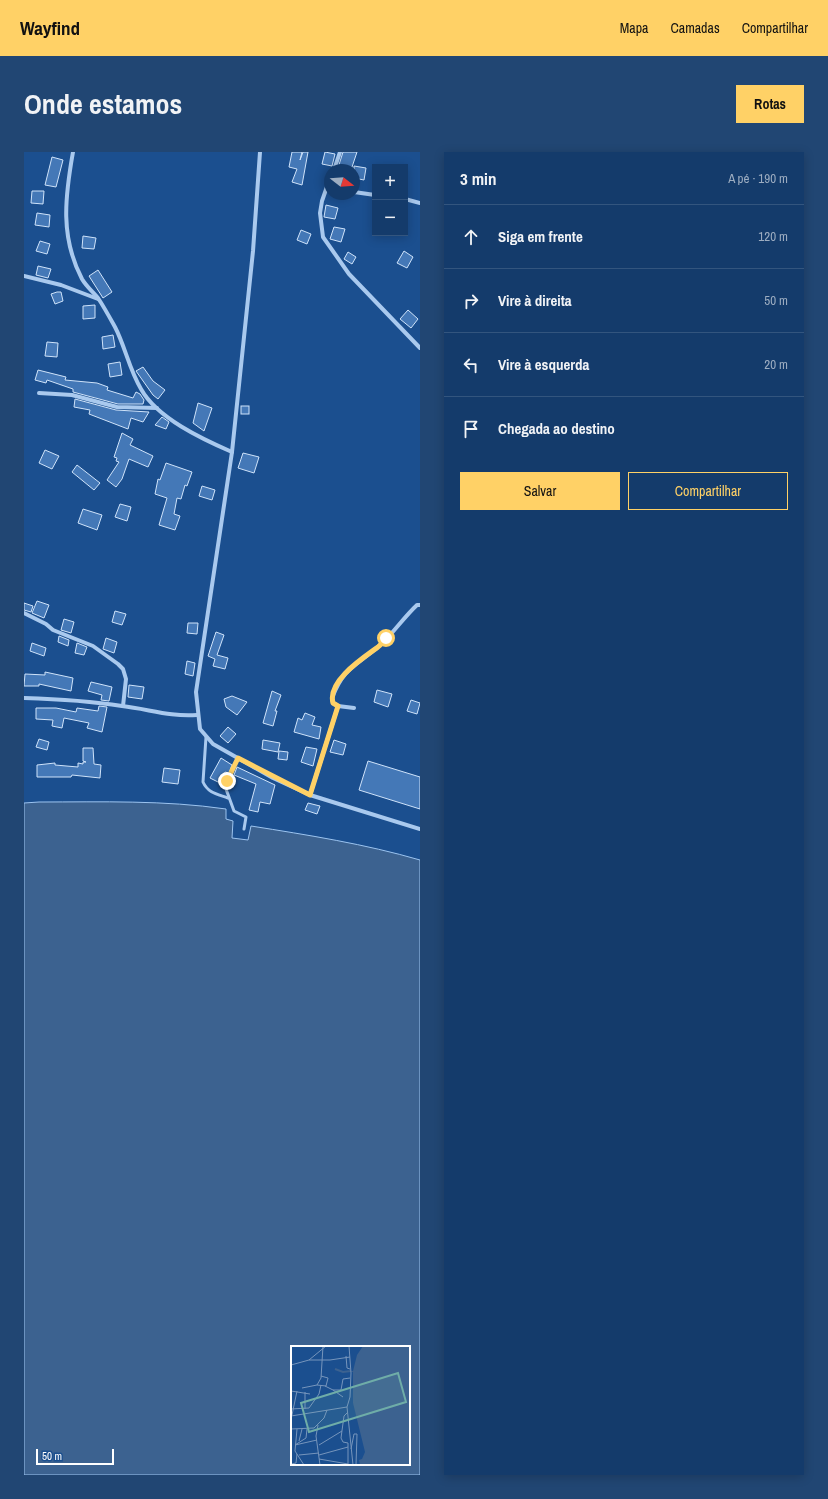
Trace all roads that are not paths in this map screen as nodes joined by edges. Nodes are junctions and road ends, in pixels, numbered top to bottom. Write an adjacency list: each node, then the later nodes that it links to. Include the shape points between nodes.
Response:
1 (73, 152): 11 (street, via 65,221 72,253 83,281)
2 (260, 152): 15 (street, via 253,251)
3 (340, 152): 4 (street)
4 (336, 164)
5 (360, 193): 6 (street)
6 (372, 194)
7 (324, 200): 12 (street, via 320,213 324,237 349,274)
8 (408, 200): 9 (street)
9 (420, 203)
10 (24, 276): 11 (street, via 61,285)
11 (99, 300): 14 (street, via 116,329 129,366 141,390)
12 (420, 348)
13 (39, 393): 14 (street, via 72,394 116,406)
14 (157, 408): 15 (street, via 204,440)
15 (232, 452): 22 (street, via 196,692)
16 (420, 605): 20 (street, via 417,605 379,646 346,671 332,698 333,703)
17 (24, 613): 19 (street, via 54,630 93,646 118,664 126,679)
18 (24, 698): 19 (street)
19 (123, 706): 22 (street, via 162,714)
20 (338, 706): 21 (street); 25 (street)
21 (354, 708)
22 (197, 715): 23 (street, via 200,729)
23 (206, 737): 24 (street, via 213,744); 26 (lane, via 203,782 212,793)
24 (238, 758): 25 (street); 26 (lane, via 227,781)
25 (310, 795): 28 (street)
26 (228, 798): 27 (lane, via 234,811 246,817)
27 (244, 829)
28 (420, 829)

